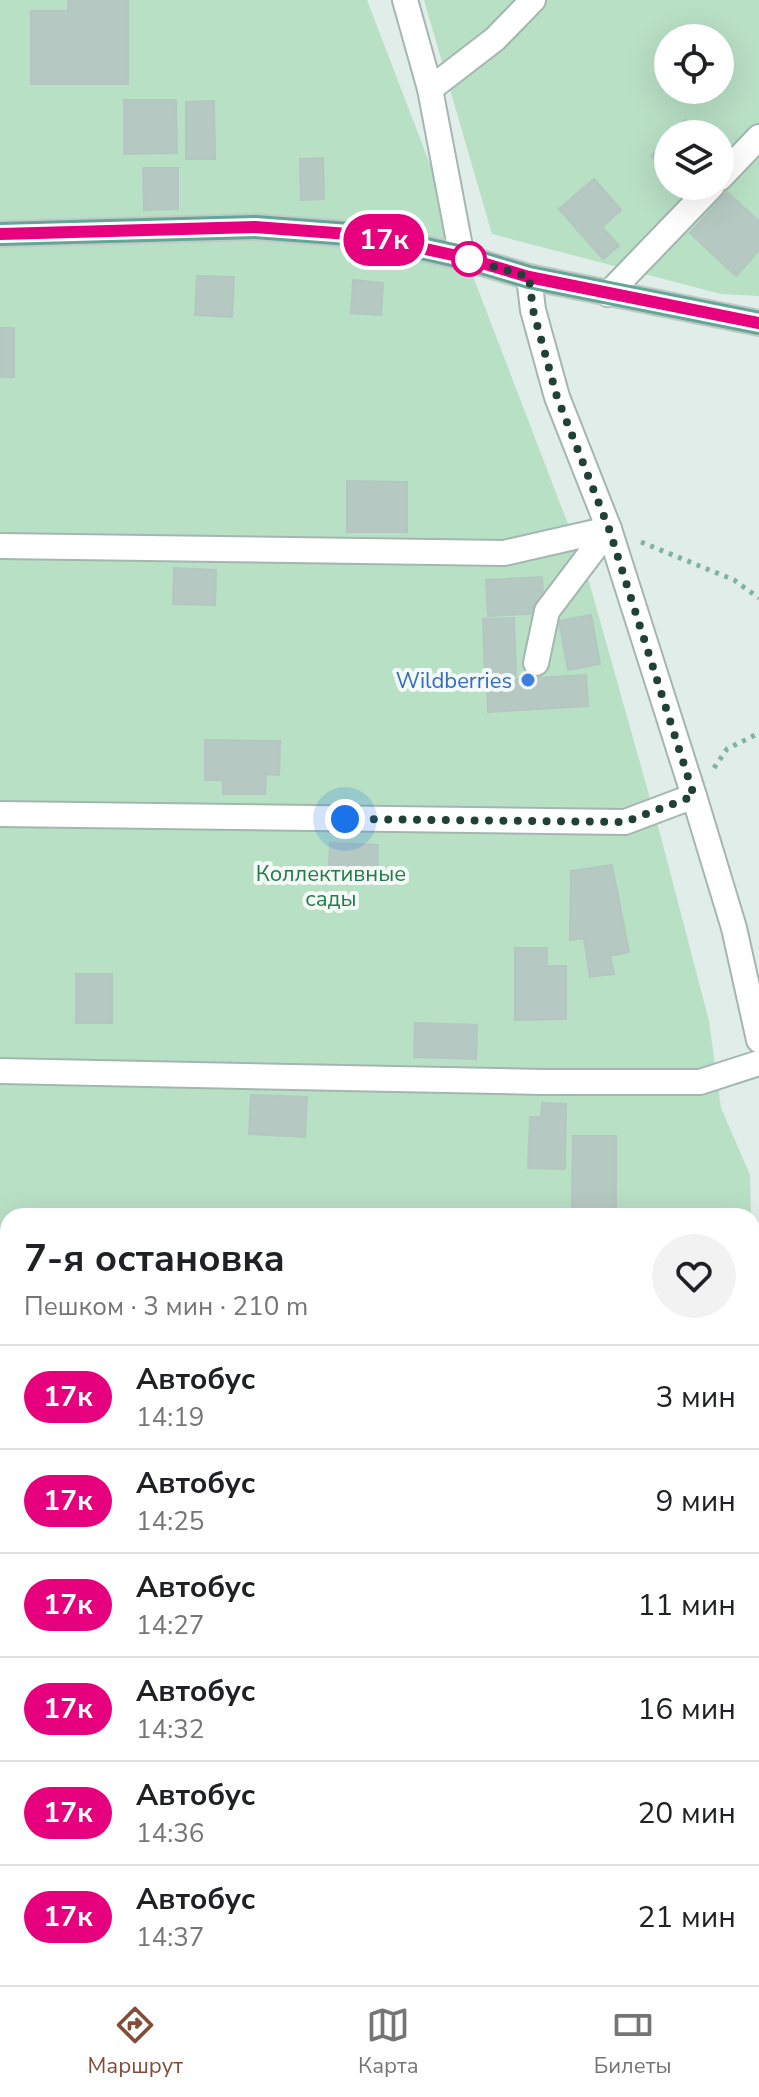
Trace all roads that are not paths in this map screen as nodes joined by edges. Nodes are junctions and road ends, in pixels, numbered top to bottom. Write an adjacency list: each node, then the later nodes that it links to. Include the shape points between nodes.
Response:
1 (405, 0): 3 (street)
2 (533, 0): 3 (street, via 495,39)
3 (430, 89): 8 (street)
4 (759, 137): 5 (street)
5 (734, 163)
6 (699, 200): 10 (street)
7 (0, 234): 8 (main road, via 255,227 362,235)
8 (462, 257): 9 (main road)
9 (529, 277): 10 (main road); 12 (street, via 557,397)
10 (608, 294): 11 (main road)
11 (759, 323)
12 (609, 529): 13 (street, via 504,553); 14 (street, via 547,611); 15 (street)
13 (0, 546)
14 (536, 663)
15 (694, 796): 16 (street, via 625,822); 17 (street, via 734,928)
16 (0, 814)
17 (759, 1040)
18 (759, 1063): 19 (street, via 700,1082)
19 (0, 1071)

